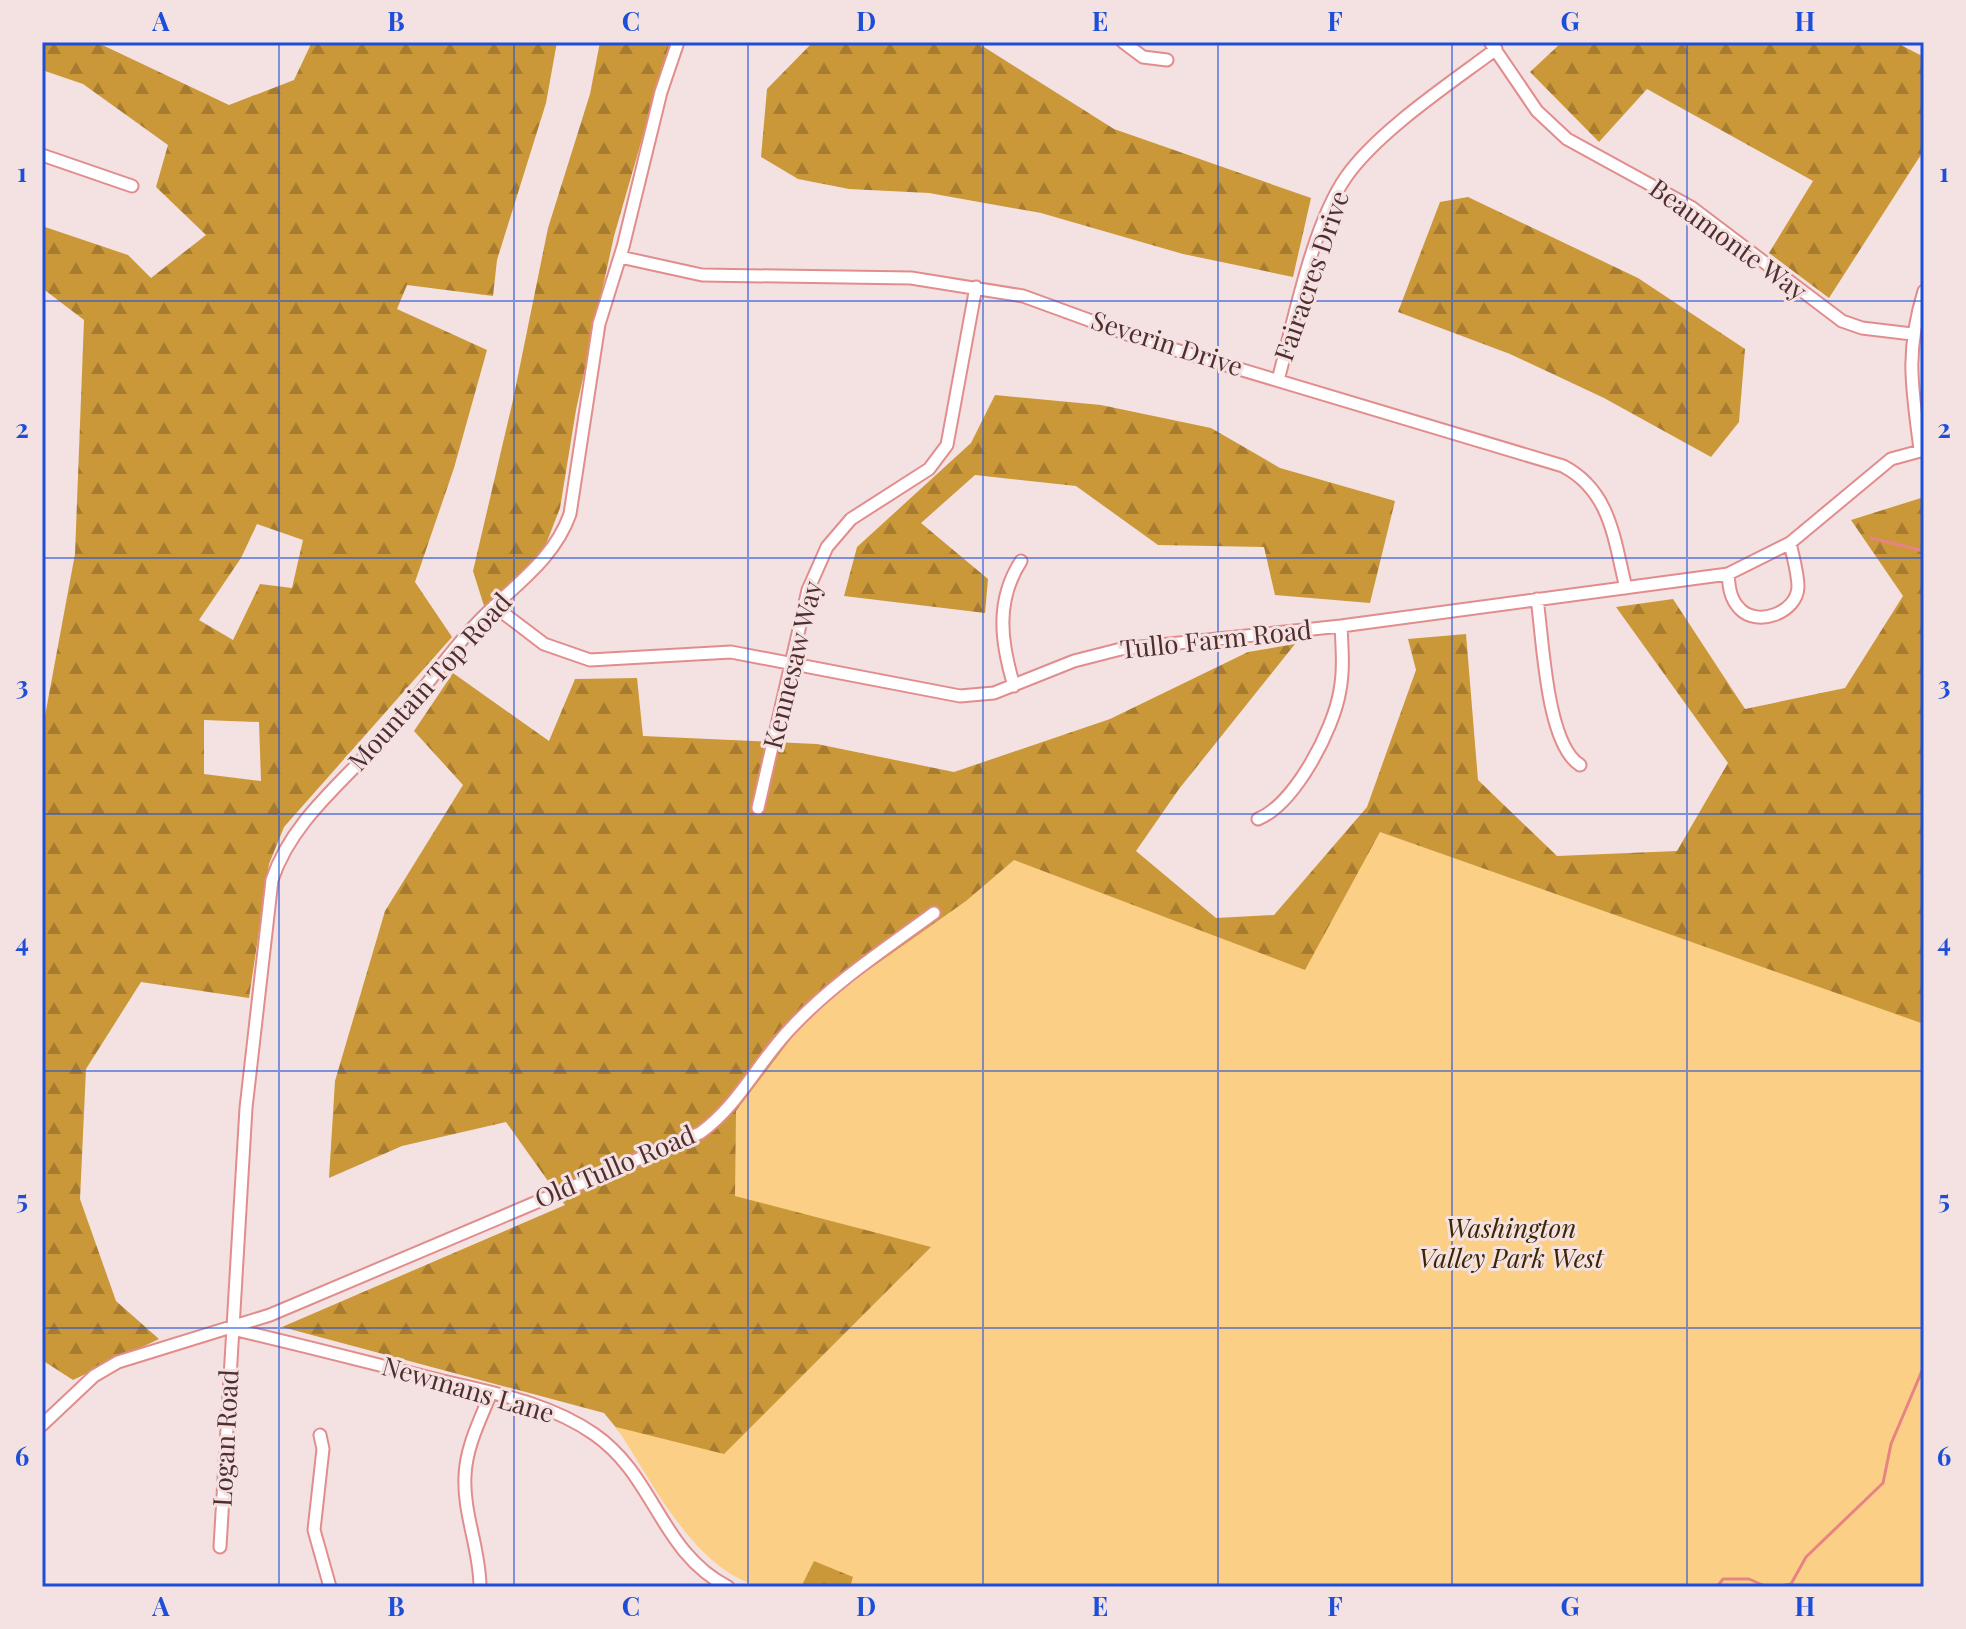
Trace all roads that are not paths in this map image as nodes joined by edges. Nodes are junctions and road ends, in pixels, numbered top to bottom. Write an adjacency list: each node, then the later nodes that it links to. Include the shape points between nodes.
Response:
1 (678, 42): 7 (street, Mountain Top Road)
2 (1123, 42): 4 (street, via 1143,57)
3 (1493, 45): 10 (street, Beaumonte Way, via 1537,111 1567,139 1691,207 1842,321); 11 (street, Fairacres Drive, via 1373,148 1344,180 1326,216)
4 (1167, 60)
5 (42, 155): 6 (street)
6 (132, 186)
7 (620, 257): 8 (street, Severin Drive, via 702,275 911,278); 18 (street, Mountain Top Road, via 599,324 564,532)
8 (976, 287): 11 (street, Severin Drive, via 1056,305 1149,342); 20 (street, Kennesaw Way, via 947,445 929,469 864,507 827,547 808,590)
9 (1924, 291): 10 (street)
10 (1912, 334): 12 (street, via 1909,360)
11 (1278, 380): 16 (street, Severin Drive, via 1582,475 1608,512)
12 (1922, 449): 13 (street, Tullo Farm Road, via 1875,470)
13 (1790, 543): 15 (street, Tullo Farm Road); 15 (street, via 1798,588 1782,612 1758,618 1746,614 1733,600)
14 (1021, 561): 21 (street, via 1008,588 1002,623)
15 (1728, 574): 16 (street, Tullo Farm Road)
16 (1626, 588): 17 (street, Tullo Farm Road)
17 (1537, 599): 19 (street, Tullo Farm Road); 22 (street, via 1556,728 1571,759)
18 (494, 606): 20 (street, Tullo Farm Road, via 544,644 590,660 708,652); 26 (street, Mountain Top Road, via 302,822 279,858 268,906 246,1108)
19 (1341, 626): 21 (street, Tullo Farm Road, via 1099,653); 24 (street, via 1341,689 1328,728 1277,809)
20 (793, 664): 21 (street, Tullo Farm Road, via 960,696); 23 (street, Kennesaw Way)
21 (1014, 686)
22 (1580, 765)
23 (758, 808)
24 (1258, 819)
25 (934, 913): 26 (street, Old Tullo Road, via 798,1020 731,1107 700,1133)
26 (232, 1329): 27 (street, Newmans Lane); 28 (street, Old Tullo Road, via 104,1368); 30 (street, Logan Road)
27 (491, 1393): 32 (street, via 465,1467); 33 (street, Newmans Lane, via 546,1408 594,1434 641,1480 672,1540)
28 (42, 1425)
29 (320, 1435): 31 (street, via 314,1530)
30 (220, 1547)
31 (330, 1587)
32 (480, 1587)
33 (728, 1587)

